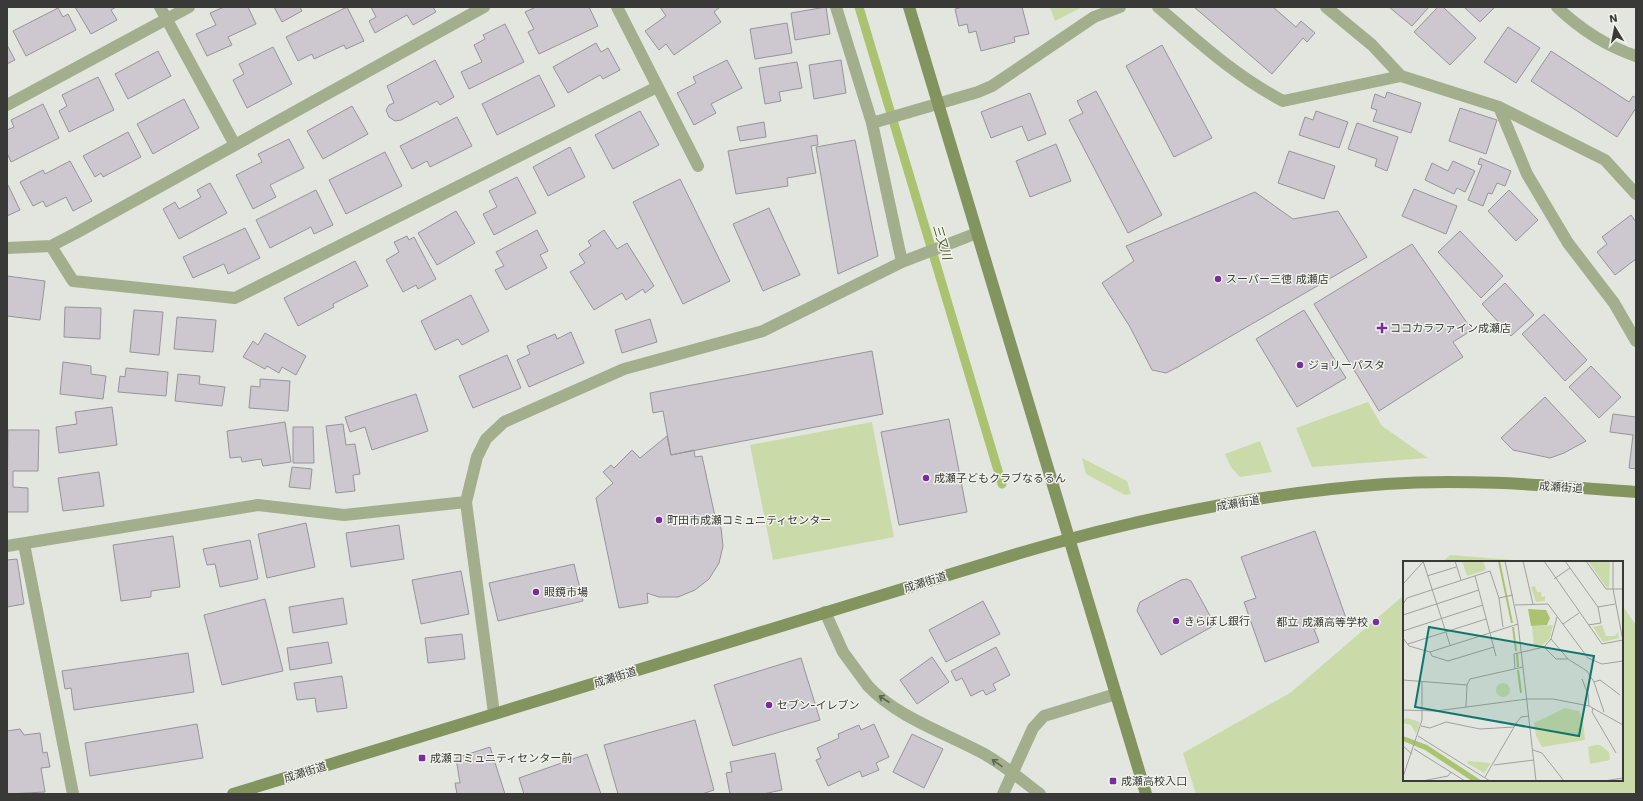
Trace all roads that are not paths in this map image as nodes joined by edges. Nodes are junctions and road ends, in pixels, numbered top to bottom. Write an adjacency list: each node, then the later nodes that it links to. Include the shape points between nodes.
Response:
1 (160, 7): 11 (street)
2 (189, 7): 11 (street)
3 (484, 7): 19 (street)
4 (617, 7): 14 (street)
5 (836, 7): 18 (street)
6 (909, 7): 15 (main road)
7 (1120, 7): 15 (street, via 1094,17 992,86)
8 (1158, 7): 13 (street, via 1219,60 1253,85 1283,101)
9 (1326, 7): 13 (street, via 1372,45)
10 (1557, 7): 12 (street, via 1592,36)
11 (166, 19): 16 (street); 19 (street)
12 (1636, 56)
13 (1401, 76): 17 (street)
14 (657, 86): 20 (street); 23 (street, via 235,298 73,281)
15 (938, 104): 18 (street); 22 (main road)
16 (7, 105)
17 (1500, 107): 21 (street, via 1605,160); 26 (street, via 1527,174 1568,243 1614,304)
18 (874, 122): 25 (street)
19 (236, 145): 23 (street)
20 (698, 166)
21 (1636, 194)
22 (977, 233): 25 (street); 29 (main road)
23 (51, 246): 24 (street)
24 (7, 248)
25 (908, 260): 28 (street, via 763,331 624,369 504,422 486,439 477,456)
26 (1636, 341)
27 (1636, 492): 29 (main road, 成瀬街道, via 1511,483 1387,484 1217,506)
28 (466, 502): 30 (street, via 344,515 258,505); 34 (street)
29 (1070, 539): 32 (main road, 成瀬街道); 33 (main road)
30 (24, 544): 31 (street); 36 (street)
31 (7, 546)
32 (825, 612): 34 (main road, 成瀬街道); 35 (street, one-way to 32, via 987,756 916,719 876,694 843,652)
33 (1116, 694): 35 (street, via 1044,716 1033,728); 40 (main road)
34 (494, 714): 37 (main road, 成瀬街道)
35 (1011, 773): 38 (street); 39 (street)
36 (73, 794)
37 (233, 794)
38 (1003, 794)
39 (1040, 794)
40 (1146, 794)

